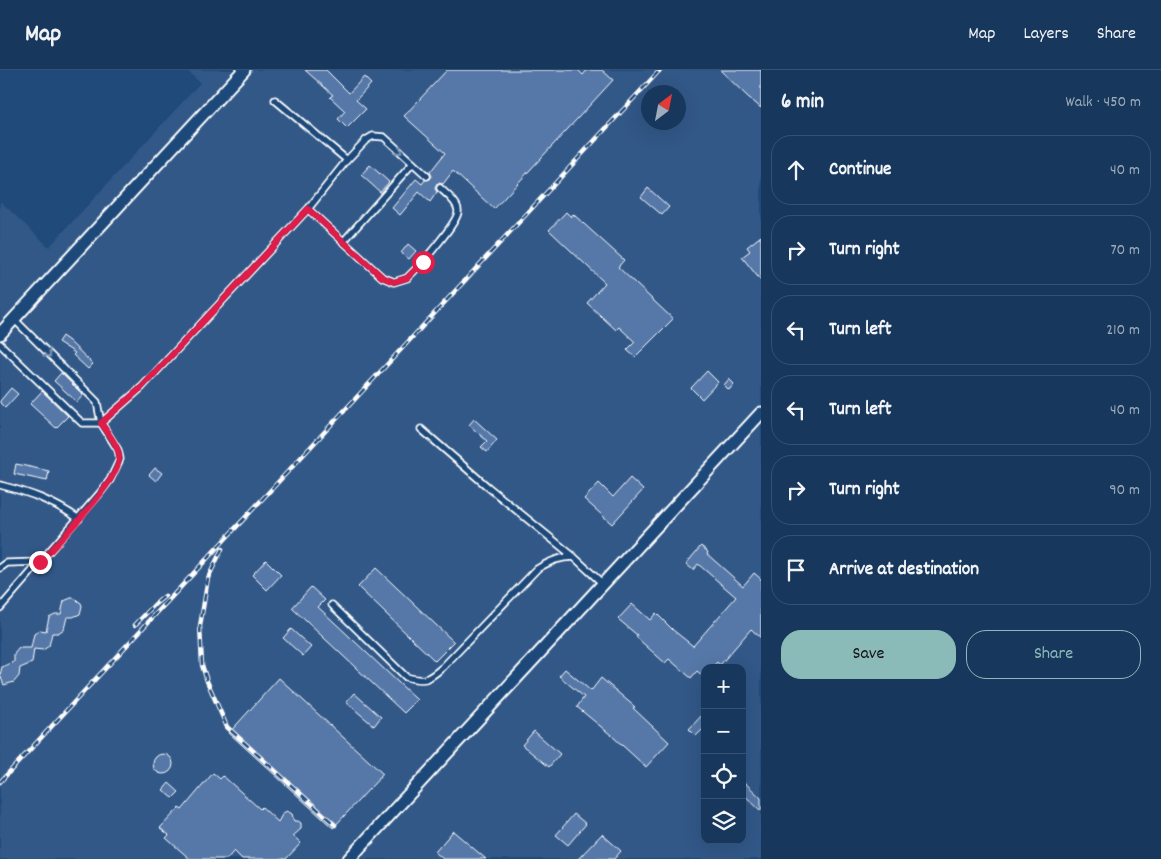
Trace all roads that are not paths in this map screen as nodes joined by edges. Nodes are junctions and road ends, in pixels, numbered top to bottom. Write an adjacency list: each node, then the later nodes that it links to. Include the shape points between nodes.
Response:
1 (244, 70): 9 (street)
2 (275, 100): 3 (lane)
3 (347, 160): 4 (lane, one-way to 4, via 373,136 384,137); 7 (lane)
4 (413, 164): 5 (lane); 8 (lane)
5 (427, 176)
6 (440, 188): 8 (lane, via 457,204 458,212 454,222 407,278 394,282 382,277)
7 (308, 209): 8 (lane); 13 (lane, via 142,387)
8 (343, 242)
9 (14, 319): 10 (street); 13 (lane, one-way to 13, via 97,402)
10 (0, 334)
11 (0, 344): 13 (lane, via 82,423)
12 (761, 413): 20 (street)
13 (101, 423): 16 (lane, via 120,459 110,480)
14 (421, 429): 17 (lane)
15 (0, 485): 16 (lane, via 23,490 60,505)
16 (79, 519): 18 (lane)
17 (574, 557): 20 (lane); 21 (lane, via 562,557 537,569 431,678 418,680 406,677)
18 (40, 562): 19 (lane, via 7,564); 22 (lane)
19 (0, 568)
20 (603, 584): 23 (street)
21 (332, 605)
22 (0, 608)
23 (349, 859)

